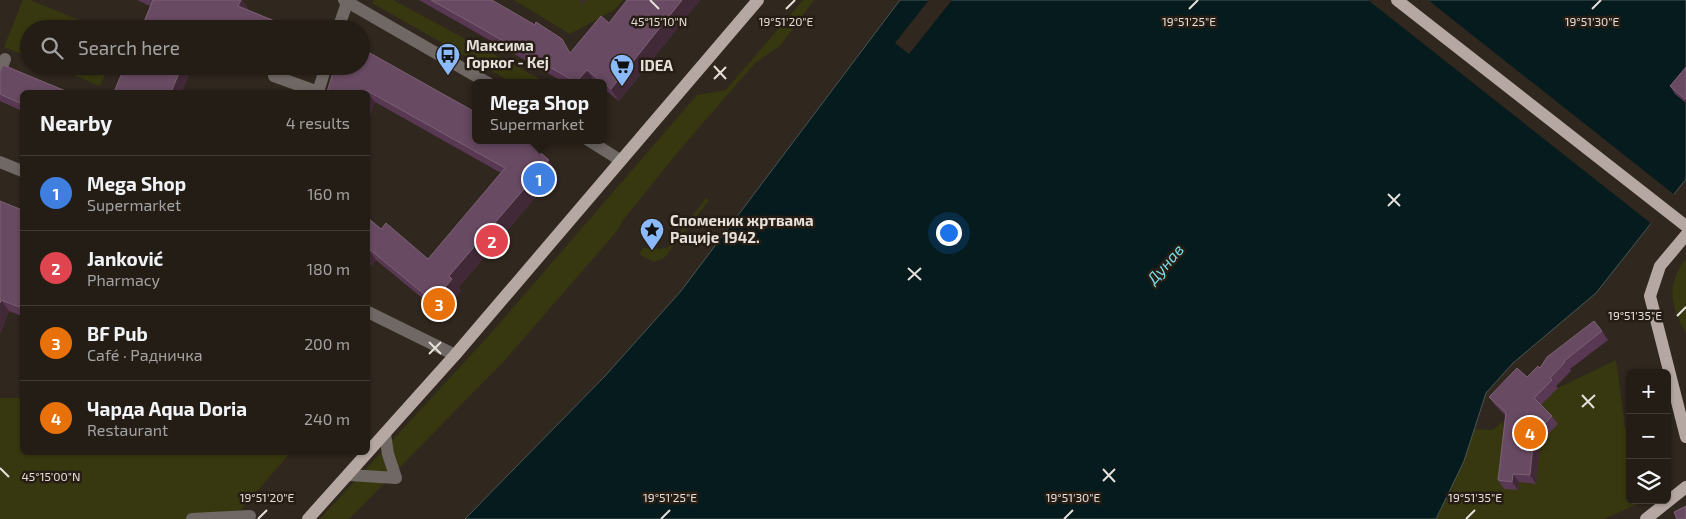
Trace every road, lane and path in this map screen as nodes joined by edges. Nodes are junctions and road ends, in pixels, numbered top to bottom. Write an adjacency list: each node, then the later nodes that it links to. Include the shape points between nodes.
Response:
1 (758, 0): 13 (main road)
2 (1397, 0): 16 (main road)
3 (346, 1): 4 (street); 9 (street)
4 (341, 20)
5 (5, 60): 6 (street)
6 (0, 72)
7 (323, 75): 11 (street)
8 (274, 76): 10 (street)
9 (481, 79)
10 (312, 90)
11 (319, 90)
12 (594, 144): 13 (street)
13 (620, 160): 19 (main road)
14 (0, 162): 15 (street)
15 (20, 170)
16 (1686, 226)
17 (1686, 235): 21 (main road, via 1660,266 1650,296)
18 (370, 313): 19 (street)
19 (455, 355): 20 (main road)
20 (385, 434): 22 (main road); 24 (street, via 396,478)
21 (1686, 437)
22 (370, 451)
23 (367, 455): 24 (main road)
24 (349, 475): 28 (main road)
25 (1686, 487): 29 (main road)
26 (250, 516): 27 (street)
27 (192, 519)
28 (308, 519)
29 (1646, 519)

